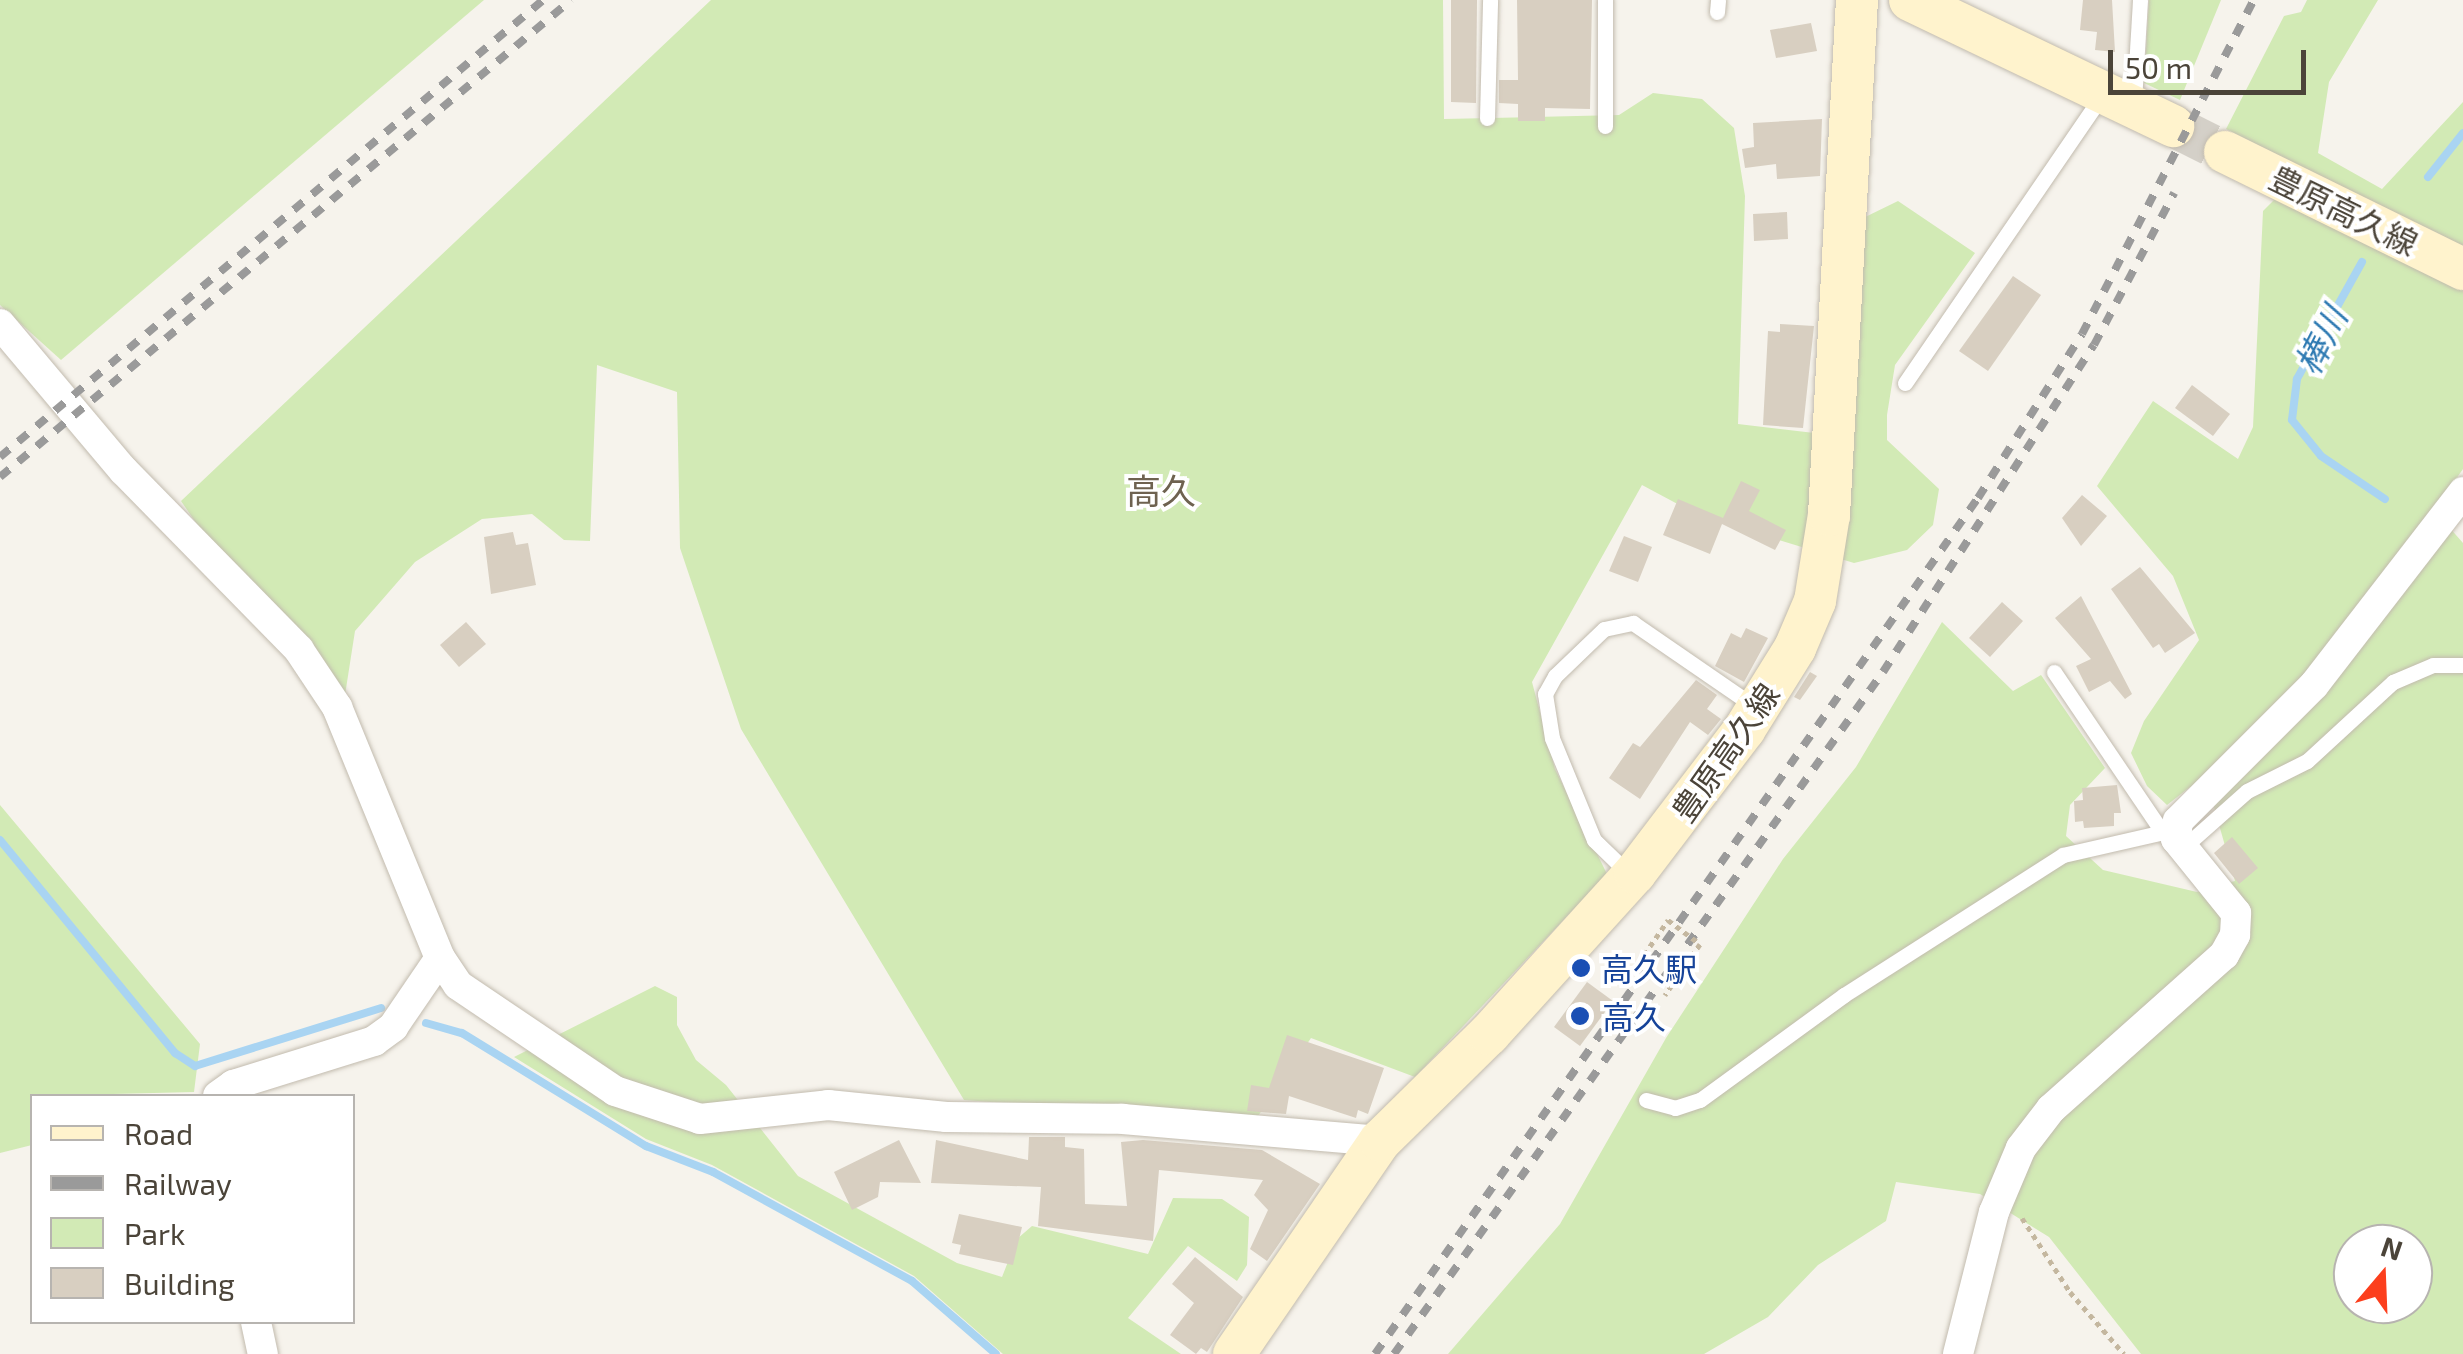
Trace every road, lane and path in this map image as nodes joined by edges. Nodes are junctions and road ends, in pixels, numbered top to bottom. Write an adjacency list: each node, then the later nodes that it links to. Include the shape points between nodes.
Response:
1 (1490, 0): 7 (lane)
2 (1605, 0): 8 (lane)
3 (1857, 0): 17 (main road, 豊原高久線, via 1824,560 1795,648)
4 (1910, 0): 6 (main road)
5 (2140, 0): 6 (lane)
6 (2119, 98): 9 (main road); 13 (lane)
7 (1487, 118)
8 (1604, 126)
9 (2172, 126)
10 (2225, 152): 11 (main road, 豊原高久線)
11 (2463, 269)
12 (0, 324): 20 (street, via 124,471 298,650 338,707)
13 (1906, 382)
14 (2463, 492): 18 (street, via 2314,686)
15 (2463, 666): 18 (lane, via 2432,665 2394,682 2306,761)
16 (2054, 672): 18 (lane)
17 (1758, 710): 19 (main road, 豊原高久線); 19 (lane, via 1633,623 1604,628 1555,676 1545,694 1552,738 1594,840)
18 (2173, 837): 24 (lane, via 2063,855 1844,994 1714,1092 1674,1108); 26 (street, via 2224,891 2236,913 2235,934 2224,954 2051,1108)
19 (1632, 876): 25 (main road, 豊原高久線, via 1490,1034)
20 (440, 958): 23 (street, via 393,1027 374,1041); 25 (street, via 482,1008 615,1091 700,1118 828,1105)
21 (1633, 972): 22 (path, bridge, via 1668,920 1700,944)
22 (1666, 995)
23 (221, 1094)
24 (1646, 1100)
25 (1380, 1140): 29 (main road, 豊原高久線)
26 (2004, 1185): 30 (street); 31 (path, via 2070,1292)
27 (256, 1324): 28 (street)
28 (263, 1354)
29 (1234, 1354)
30 (1958, 1354)
31 (2124, 1354)

